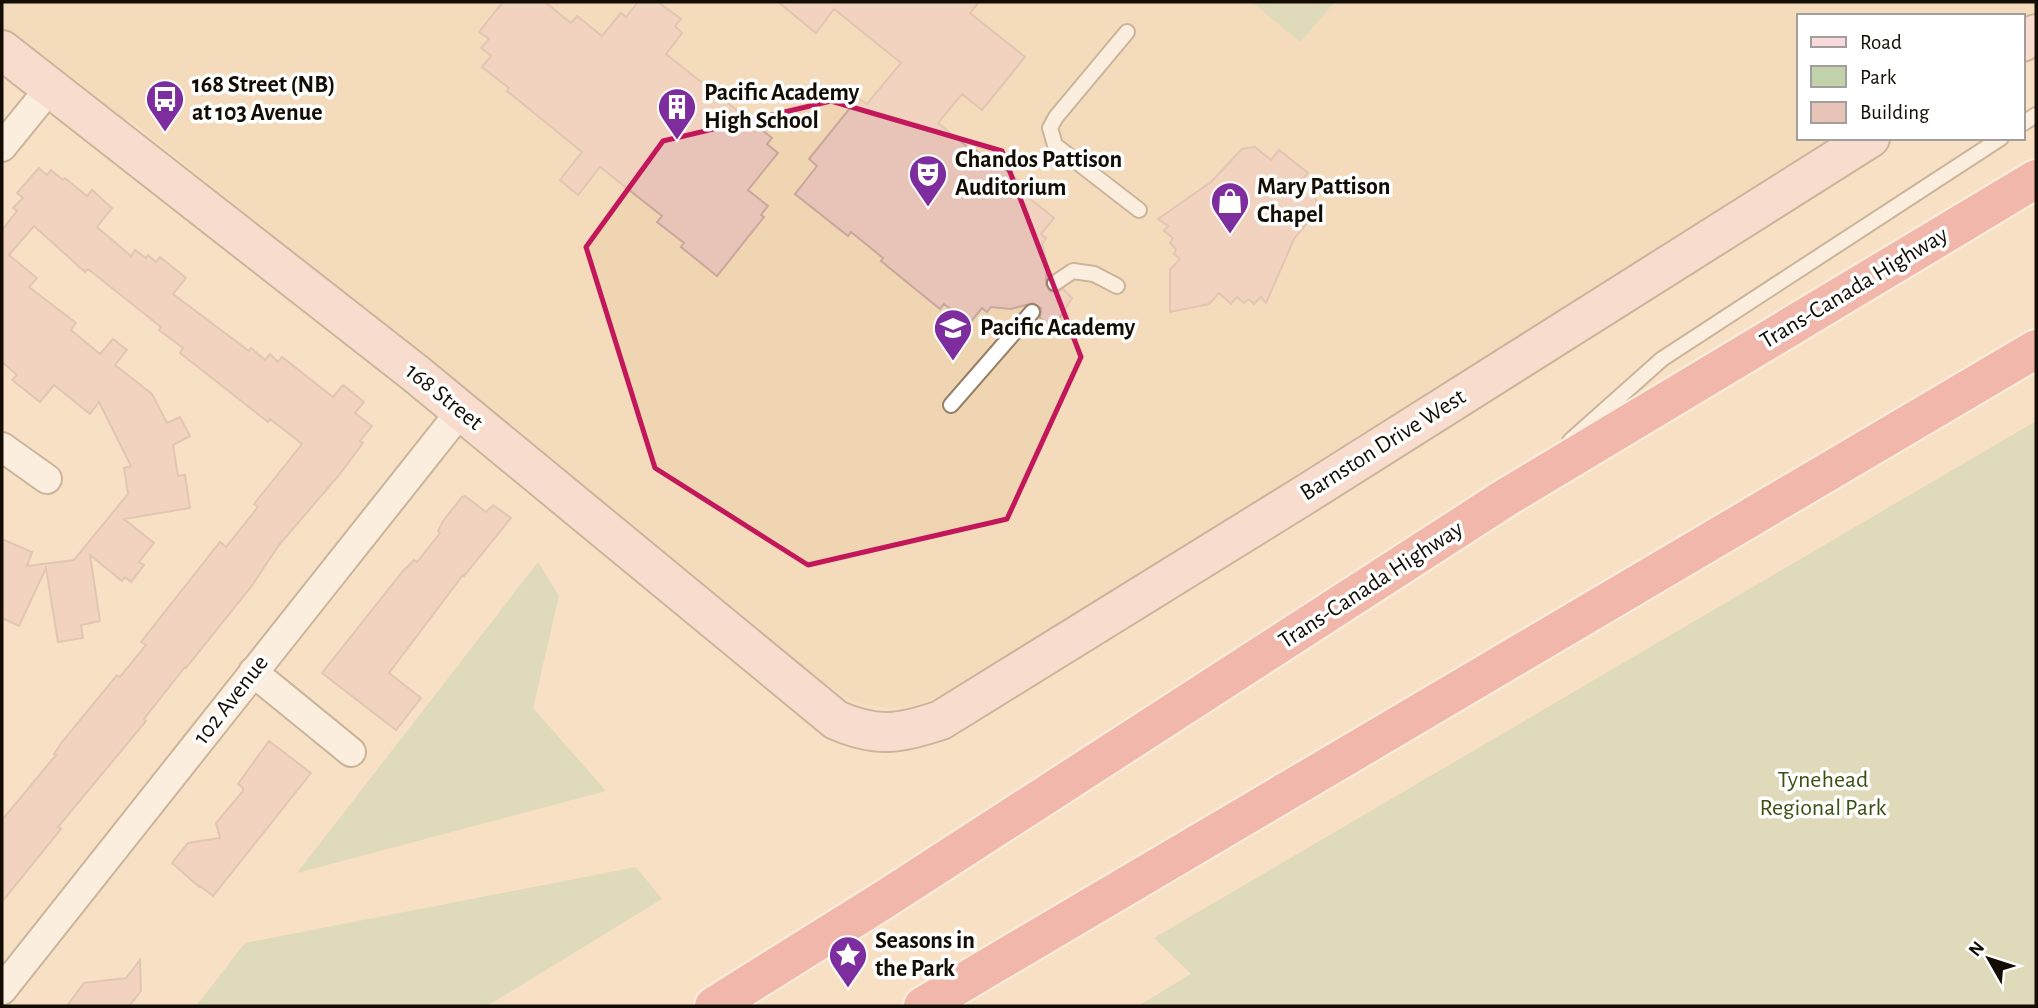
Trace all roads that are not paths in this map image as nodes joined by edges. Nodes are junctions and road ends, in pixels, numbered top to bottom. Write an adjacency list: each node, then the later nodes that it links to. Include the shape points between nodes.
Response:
1 (1127, 32): 8 (lane, via 1050,128 1055,145)
2 (2, 50): 3 (street, 168 Street)
3 (50, 88): 6 (street); 14 (street, 168 Street)
4 (1867, 140): 19 (street, Barnston Drive West, via 941,720)
5 (1998, 140): 17 (lane, via 1662,359)
6 (2, 147)
7 (2036, 179): 17 (highway, Trans-Canada Highway)
8 (1139, 210)
9 (1055, 283): 10 (lane, via 1073,271 1094,274)
10 (1117, 286)
11 (1032, 312): 13 (lane)
12 (2036, 349): 23 (highway)
13 (951, 405)
14 (461, 411): 18 (street, 102 Avenue); 19 (street, 168 Street, via 836,720)
15 (2, 447): 16 (street)
16 (47, 479)
17 (1505, 498): 22 (highway, Trans-Canada Highway)
18 (253, 672): 20 (street); 21 (street, 102 Avenue)
19 (888, 734)
20 (351, 752)
21 (2, 990)
22 (714, 1006)
23 (923, 1006)

